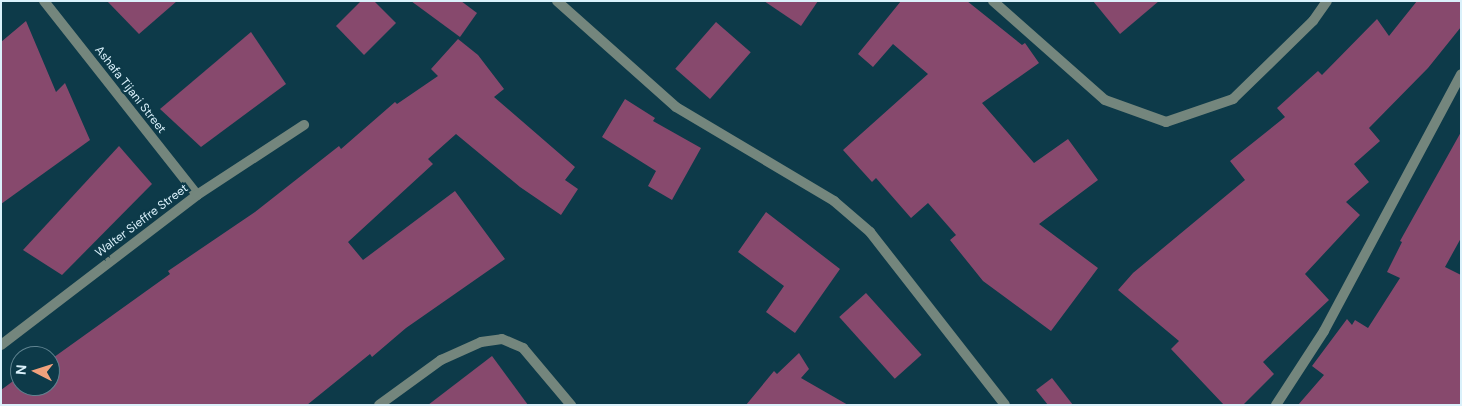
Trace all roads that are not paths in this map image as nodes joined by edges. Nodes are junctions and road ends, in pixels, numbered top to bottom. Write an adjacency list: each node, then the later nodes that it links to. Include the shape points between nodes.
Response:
1 (44, 1): 7 (street, Ashafa Tijani Street)
2 (557, 1): 11 (street, via 676,107 819,192 870,232)
3 (993, 1): 4 (street, via 1105,100 1166,122 1233,100 1313,21)
4 (1327, 1)
5 (1461, 74): 12 (street, via 1324,331)
6 (304, 125): 7 (street, Walter Sieffre Street)
7 (197, 195): 8 (street, Walter Sieffre Street)
8 (1, 345)
9 (379, 405): 10 (street, via 441,360 482,342 502,339 523,348)
10 (571, 405)
11 (1005, 405)
12 (1276, 405)

